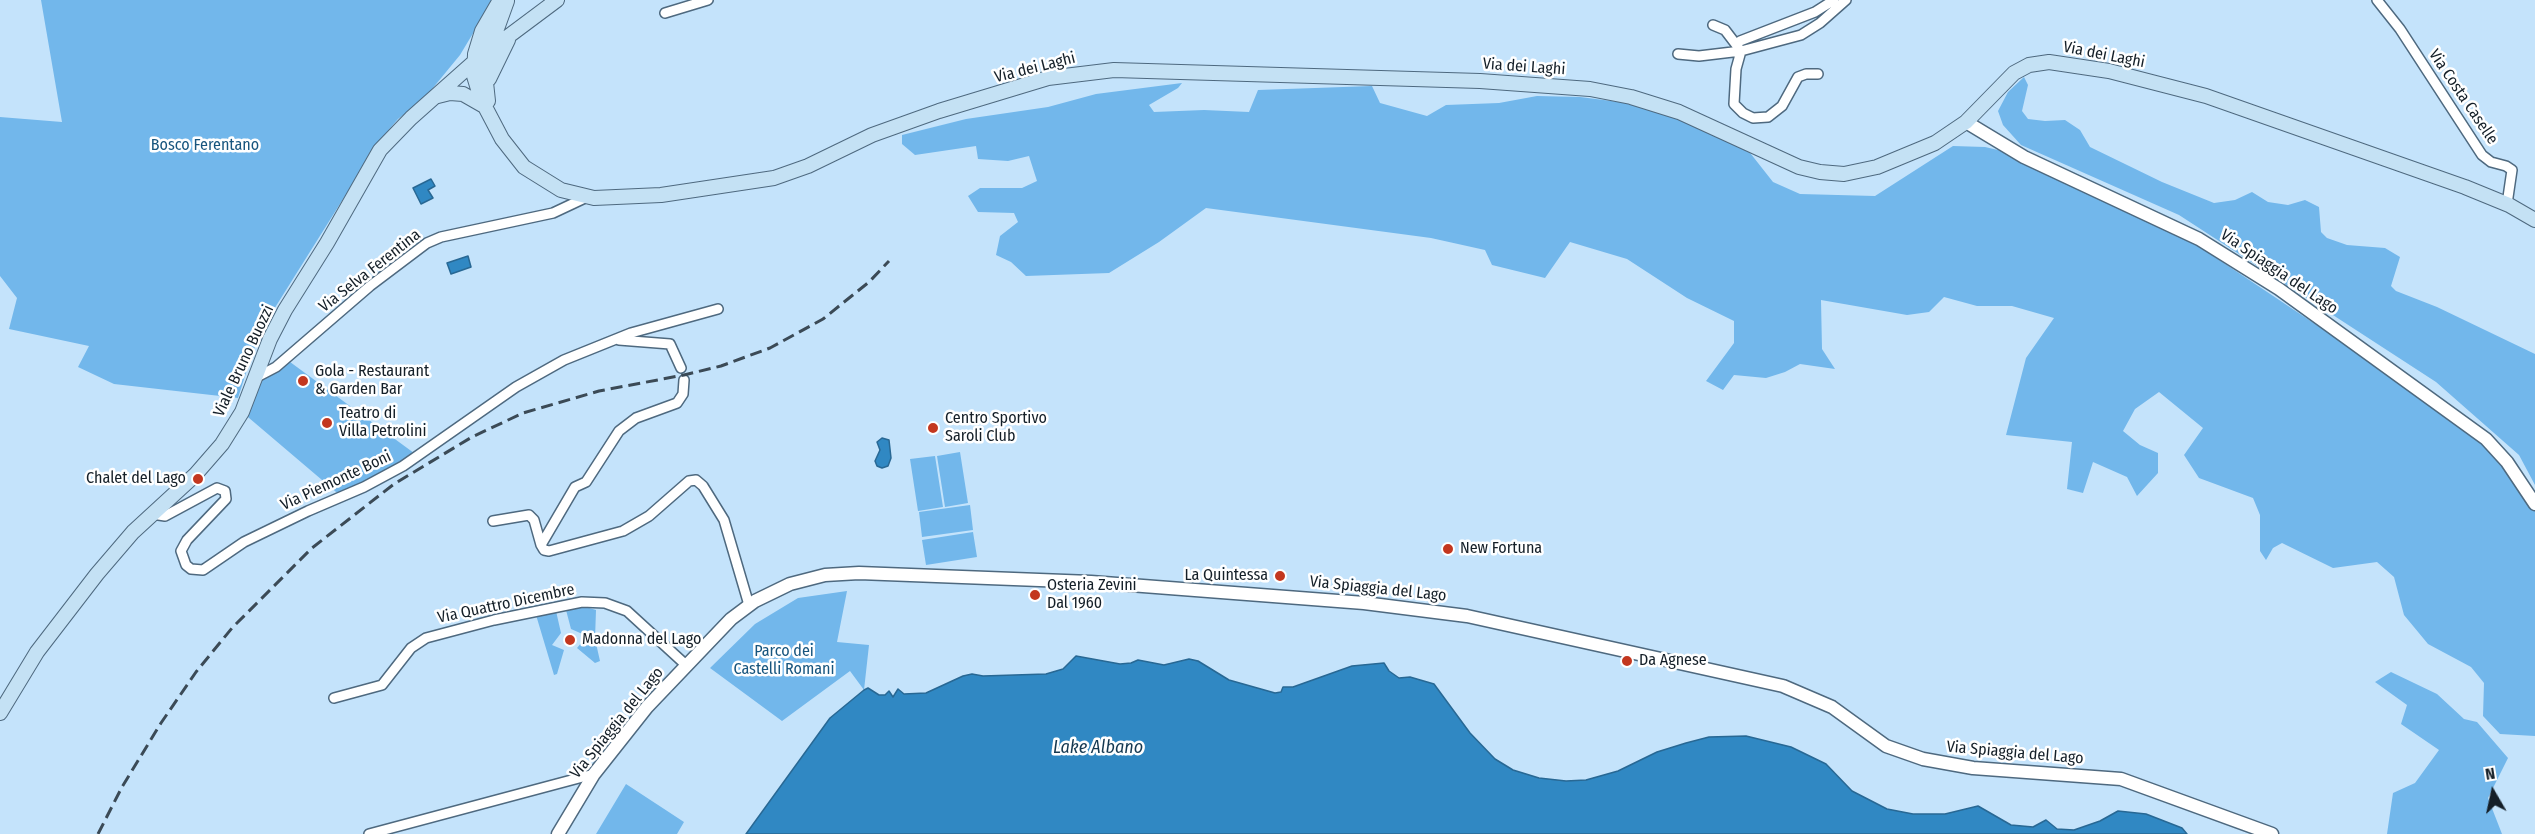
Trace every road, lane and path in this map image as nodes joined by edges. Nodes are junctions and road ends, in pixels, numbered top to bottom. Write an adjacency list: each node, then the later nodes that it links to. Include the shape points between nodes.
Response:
1 (557, 0): 8 (main road)
2 (708, 0): 7 (street)
3 (1834, 0): 12 (street)
4 (1846, 0): 12 (street, via 1801,35)
5 (2377, 0): 22 (street, Via Costa Caselle, via 2400,28 2482,155 2512,170)
6 (504, 3): 8 (main road, via 509,17 516,21); 10 (main road, Via dei Laghi); 13 (main road, Via dei Laghi)
7 (665, 13)
8 (531, 19): 11 (main road)
9 (1713, 25): 12 (street, via 1725,30)
10 (482, 31): 15 (main road, Via dei Laghi); 18 (main road)
11 (513, 33): 13 (main road); 17 (main road)
12 (1741, 46): 14 (street, via 1699,56); 16 (street, via 1734,101 1737,108 1753,118 1762,119 1776,112 1800,76)
13 (488, 51): 15 (main road); 17 (main road, Via dei Laghi)
14 (1678, 54)
15 (474, 62): 18 (main road); 19 (main road, Via dei Laghi, via 476,84)
16 (1818, 74)
17 (486, 90): 19 (main road, Via dei Laghi)
18 (436, 97): 19 (main road, via 463,94); 27 (main road, Viale Bruno Buozzi, via 395,133 371,164 285,310)
19 (487, 111): 21 (main road, Via dei Laghi, via 505,145 530,171 561,190)
20 (1966, 122): 21 (main road, Via dei Laghi, via 1902,158 1861,172 1831,174 1792,164 1670,109 1579,88 1480,81 1101,71 1048,78 916,118 774,178 661,195); 22 (main road, Via dei Laghi, via 2005,80 2021,69 2044,62 2071,64 2190,91); 29 (street, Via Spiaggia del Lago, via 2024,157 2192,235 2279,289 2486,439)
21 (587, 197): 27 (street, Via Selva Ferentina, via 558,212 427,243 276,367)
22 (2507, 204): 23 (main road, Via dei Laghi)
23 (2535, 220)
24 (718, 309): 25 (street, Via Piemonte Boni)
25 (612, 340): 26 (street, via 670,344); 30 (street, Via Piemonte Boni, via 528,379 375,482 261,533 203,570 186,565 181,551 226,499 225,491 214,489 165,516)
26 (681, 368)
27 (255, 378): 30 (main road, Viale Bruno Buozzi, via 242,412 222,444)
28 (684, 380): 32 (street, via 683,394 676,403 636,418 619,431 586,482 576,485)
29 (2535, 504)
30 (152, 514): 36 (main road, Viale Bruno Buozzi, via 97,574 37,652)
31 (493, 521): 32 (street, via 529,515)
32 (541, 545): 33 (street, via 549,551 627,530 688,481 696,480 724,520)
33 (749, 605): 34 (street, Via Spiaggia del Lago); 40 (street, Via Spiaggia del Lago, via 801,580 859,573 1083,581 1454,613 1783,686 1832,707 1886,746 1931,761 1985,770 2121,779)
34 (686, 665): 35 (street, Via Quattro Dicembre, via 627,610 605,603 582,602 423,639 410,649 382,685); 37 (street, Via Spiaggia del Lago)
35 (334, 698)
36 (0, 713)
37 (594, 774): 38 (street); 39 (street, Via Spiaggia del Lago)
38 (369, 834)
39 (558, 834)
40 (2272, 834)

